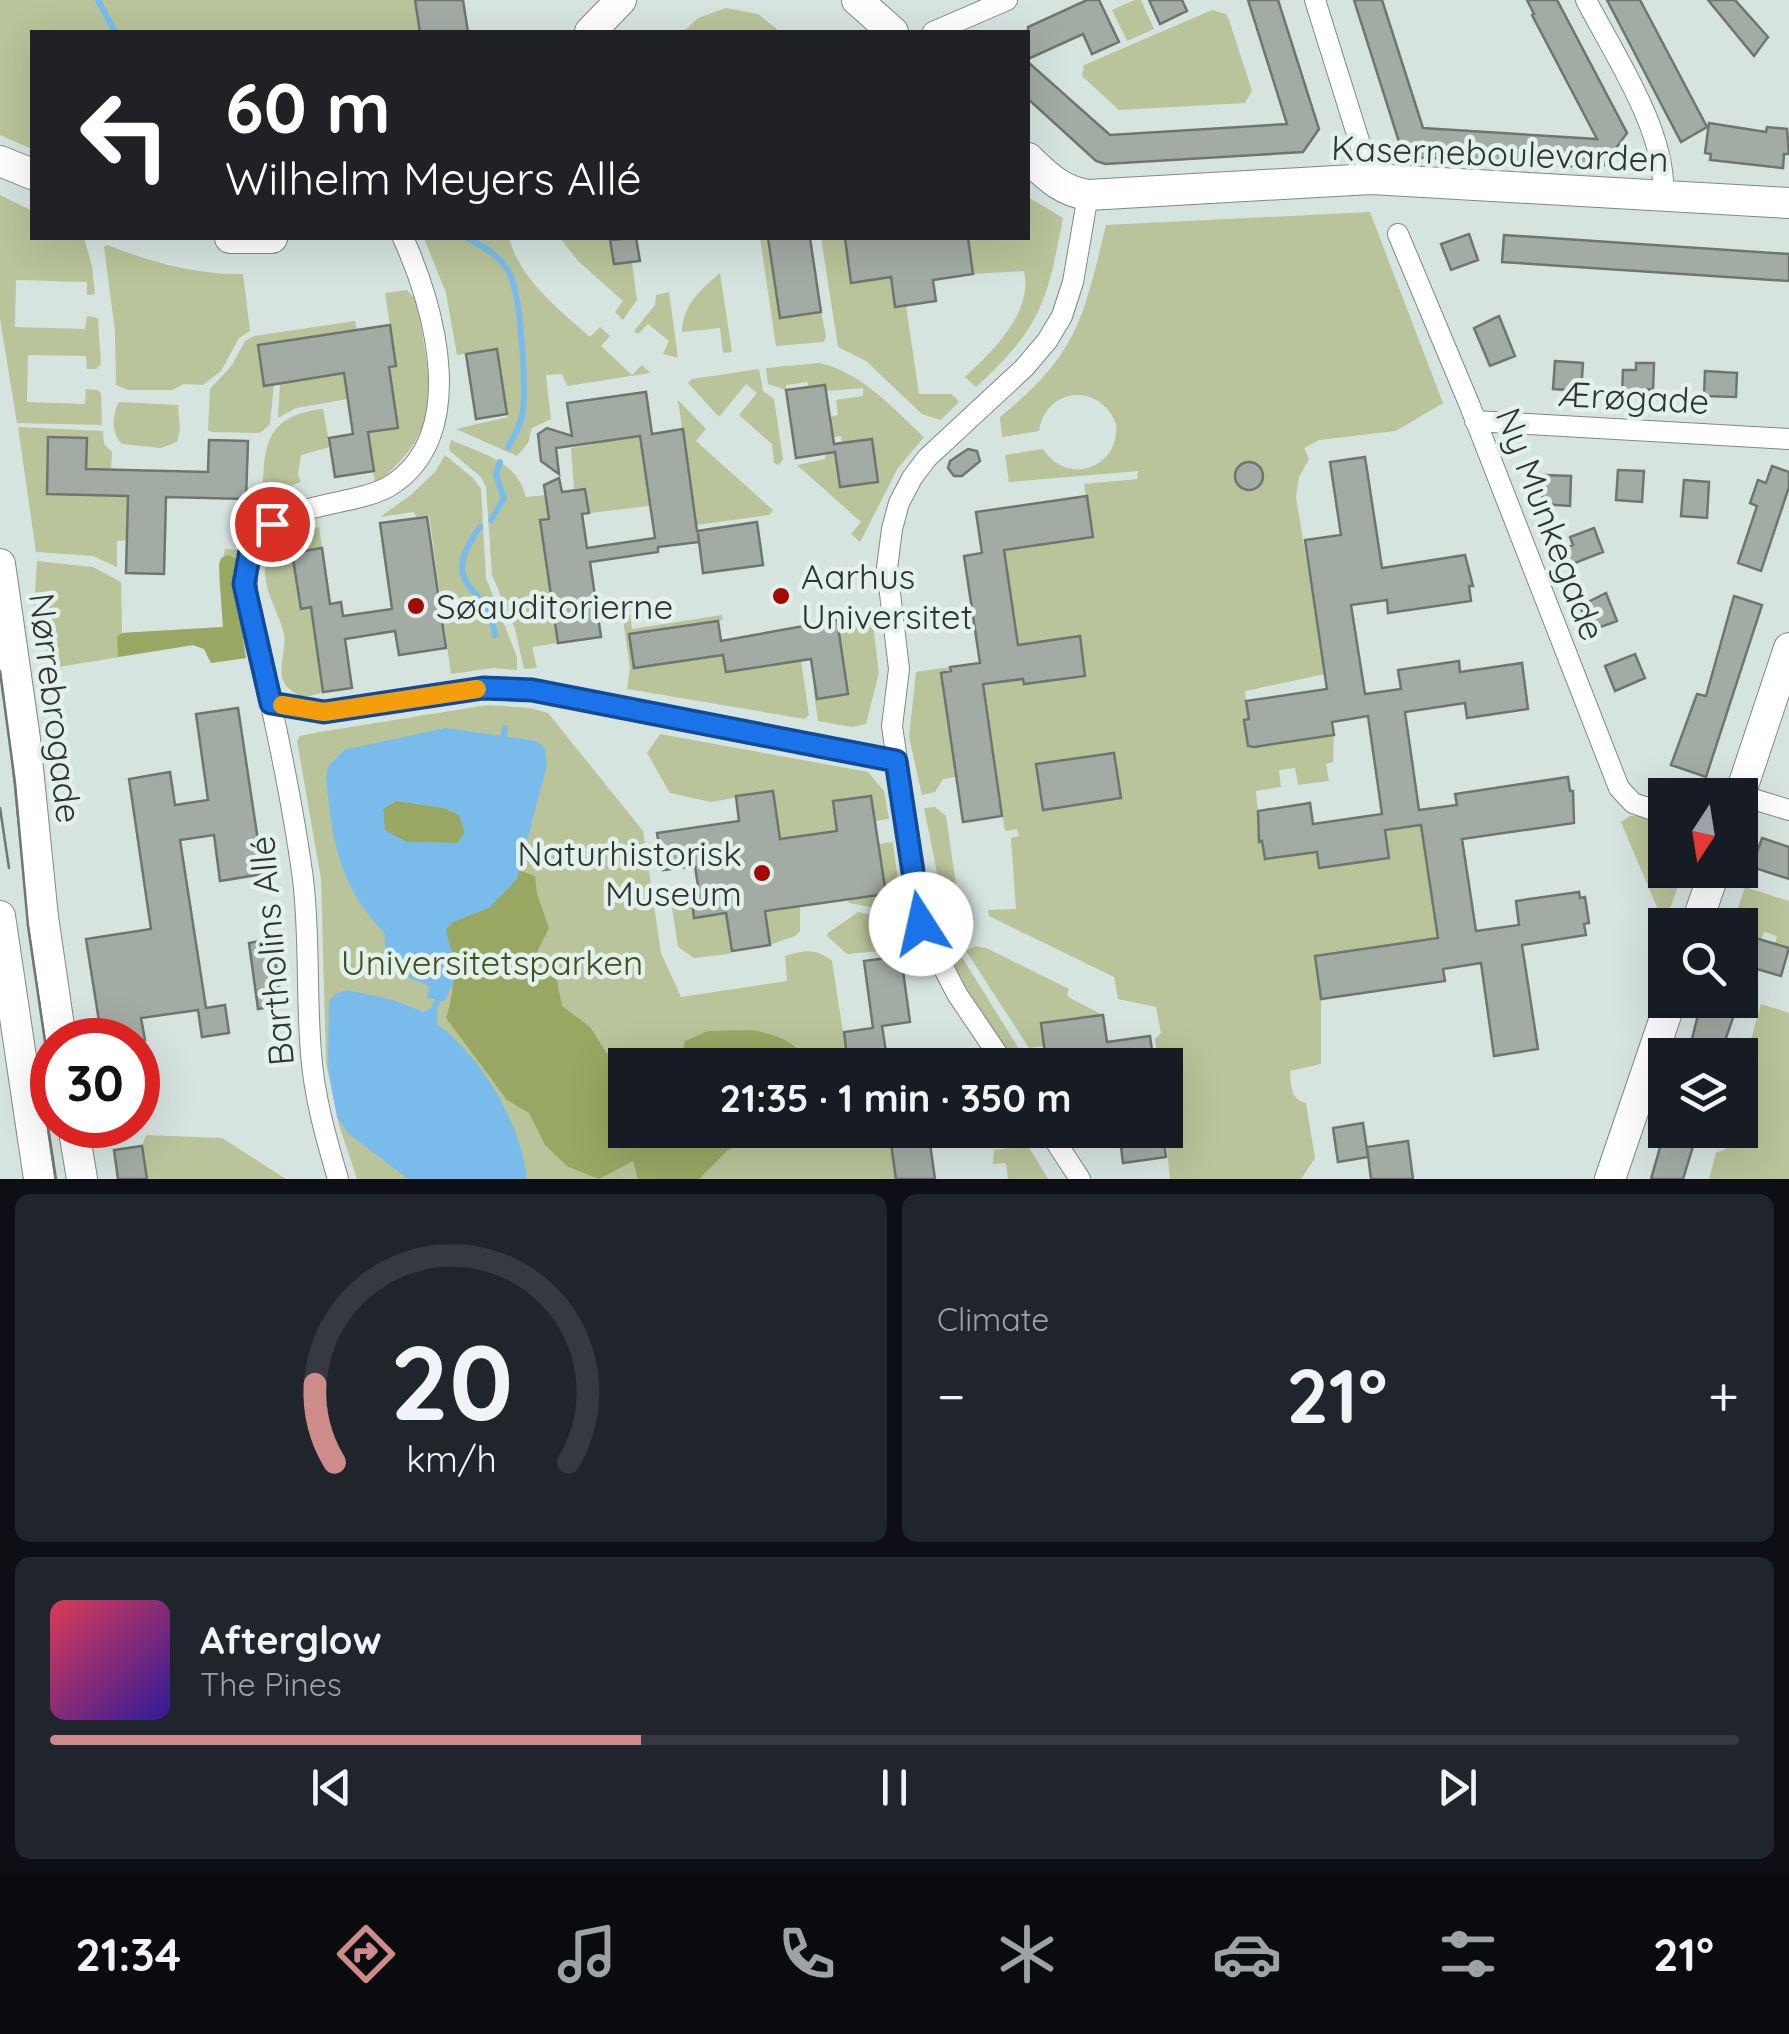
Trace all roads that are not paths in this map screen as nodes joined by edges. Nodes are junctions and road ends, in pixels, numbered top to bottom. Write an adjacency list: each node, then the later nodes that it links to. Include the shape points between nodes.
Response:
1 (621, 0): 6 (street)
2 (857, 0): 7 (street)
3 (1007, 0): 8 (street)
4 (1315, 0): 12 (street)
5 (1586, 0): 14 (street, via 1642,111 1662,166)
6 (592, 30)
7 (891, 30)
8 (938, 30)
9 (1030, 160): 13 (street, via 1055,183)
10 (0, 161): 11 (street)
11 (30, 173)
12 (1372, 179): 13 (street, Kaserneboulevarden); 14 (street, Kaserneboulevarden)
13 (1088, 195): 23 (street, via 1074,282 1047,341 927,458 899,504 887,568 900,669 892,726)
14 (1663, 197): 15 (street, Kaserneboulevarden)
15 (1789, 204)
16 (1398, 234): 18 (street, Ny Munkegade)
17 (404, 240): 22 (street, Bartholins Allé, via 421,276 432,330 440,398 434,428 409,470 390,486 304,510 272,524 251,546 244,584)
18 (1475, 421): 19 (street, Ærøgade); 26 (street, Ny Munkegade, via 1619,788)
19 (1789, 439)
20 (0, 564): 29 (street, Nørrebrogade)
21 (1789, 648): 24 (street)
22 (271, 703): 23 (street, via 324,712 483,688 532,690); 36 (street, Bartholins Allé, via 303,880 311,1058)
23 (896, 761): 31 (street, via 921,924)
24 (1746, 778)
25 (1758, 801): 27 (street)
26 (1648, 808)
27 (1789, 810)
28 (0, 916): 34 (street)
29 (58, 1018)
30 (1665, 1018): 38 (street)
31 (994, 1048)
32 (77, 1148): 35 (street)
33 (1060, 1148): 37 (street)
34 (40, 1179)
35 (82, 1179)
36 (338, 1179)
37 (1080, 1179)
38 (1610, 1179)

